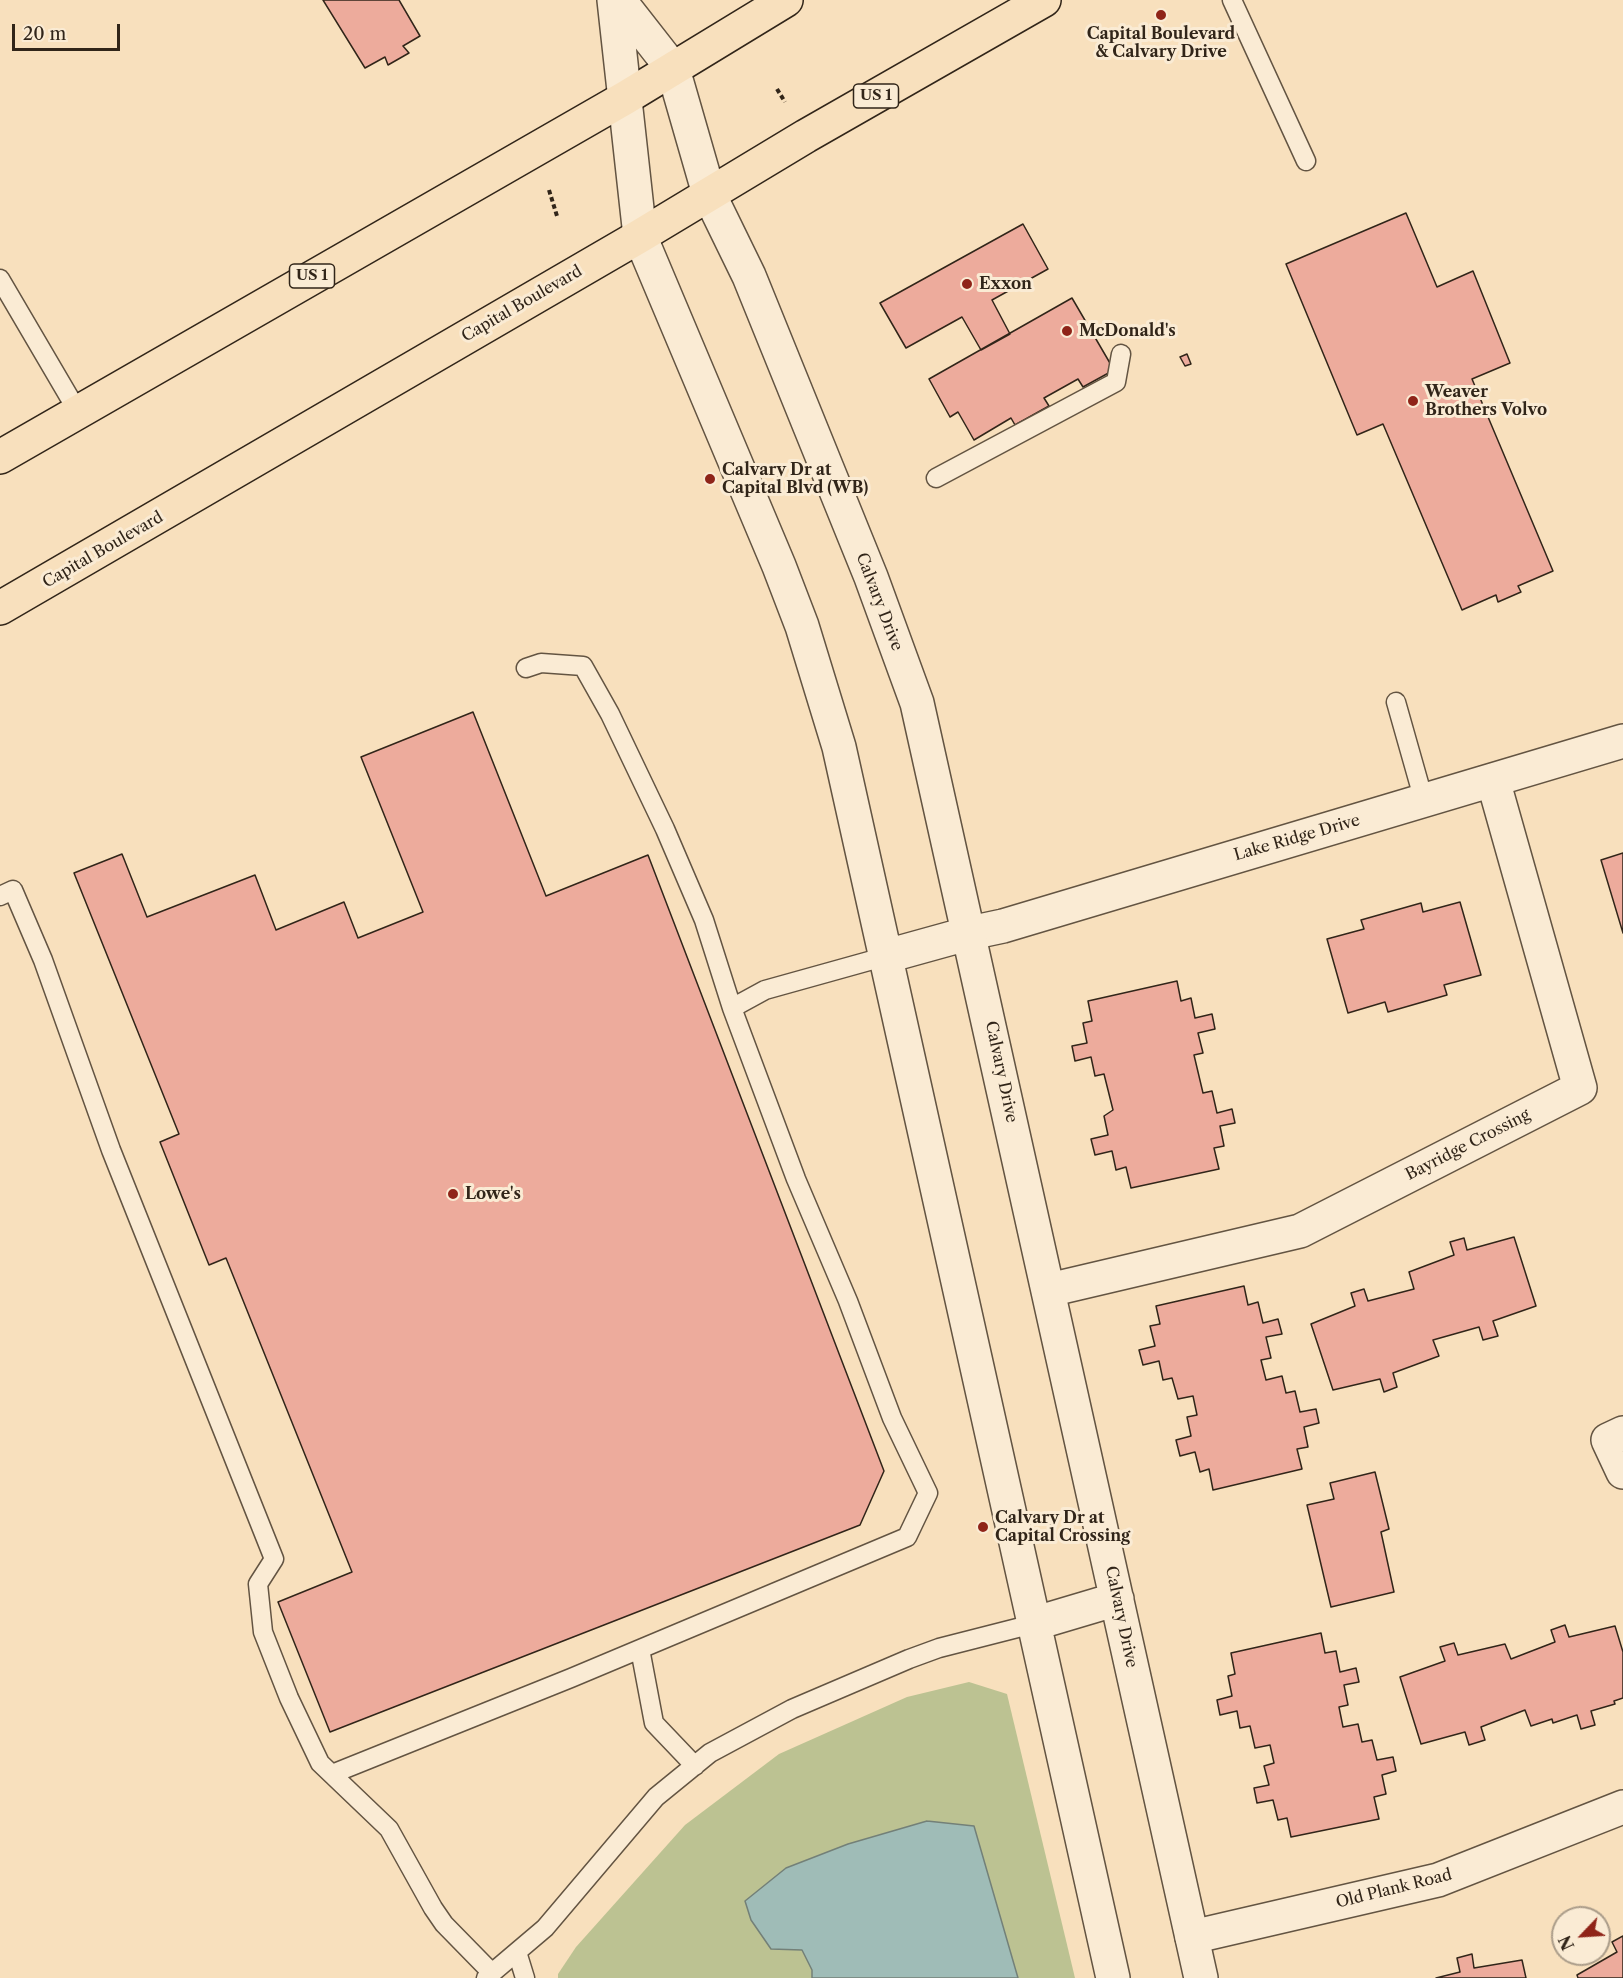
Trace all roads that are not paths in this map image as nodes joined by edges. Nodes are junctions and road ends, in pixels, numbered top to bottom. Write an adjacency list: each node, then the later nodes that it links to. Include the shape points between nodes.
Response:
1 (614, 0): 7 (street)
2 (619, 0): 6 (street)
3 (786, 0): 6 (highway, US 1)
4 (1044, 0): 9 (highway, Capital Boulevard / US 1)
5 (1232, 0): 8 (lane)
6 (673, 69): 7 (highway, US 1); 9 (street, Calvary Drive)
7 (625, 98): 10 (street); 13 (highway, US 1)
8 (1306, 161)
9 (709, 194): 10 (highway, Capital Boulevard / US 1); 23 (street, Calvary Drive, via 749,276 871,577 917,703)
10 (640, 236): 16 (highway, Capital Boulevard / US 1); 24 (street, via 802,626 839,747)
11 (0, 279): 13 (lane)
12 (1121, 354): 15 (lane, via 1116,382)
13 (78, 412): 14 (highway, US 1)
14 (0, 457)
15 (936, 478)
16 (0, 608)
17 (526, 668): 25 (lane, via 541,663 582,666 610,714 665,829 704,920)
18 (1396, 702): 21 (lane)
19 (1623, 741): 20 (street, Lake Ridge Drive)
20 (1493, 780): 21 (street, Lake Ridge Drive); 26 (street, Bayridge Crossing, via 1580,1088 1300,1231)
21 (1424, 801): 23 (street, Lake Ridge Drive)
22 (0, 896): 33 (lane, via 13,890 44,960 111,1150 274,1559 258,1584 263,1632 320,1763)
23 (970, 933): 24 (street, Lake Ridge Drive); 26 (street, Calvary Drive)
24 (887, 956): 25 (lane, via 765,990); 30 (street)
25 (732, 1008): 31 (lane, via 892,1418 928,1493 907,1537)
26 (1049, 1290): 29 (street, Calvary Drive)
27 (1623, 1433): 28 (street, via 1608,1440)
28 (1623, 1472)
29 (1117, 1599): 30 (street); 35 (street, Calvary Drive)
30 (1034, 1624): 32 (lane, via 909,1659 792,1709); 39 (street)
31 (640, 1649): 32 (lane, via 654,1723); 33 (lane)
32 (695, 1766): 36 (lane, via 656,1797 545,1928)
33 (332, 1774): 37 (lane, via 389,1829 433,1908)
34 (1623, 1807): 35 (street, Old Plank Road, via 1438,1880)
35 (1192, 1937): 40 (street, Calvary Drive)
36 (517, 1952): 37 (lane); 38 (lane)
37 (489, 1976)
38 (525, 1978)
39 (1113, 1978)
40 (1201, 1978)

